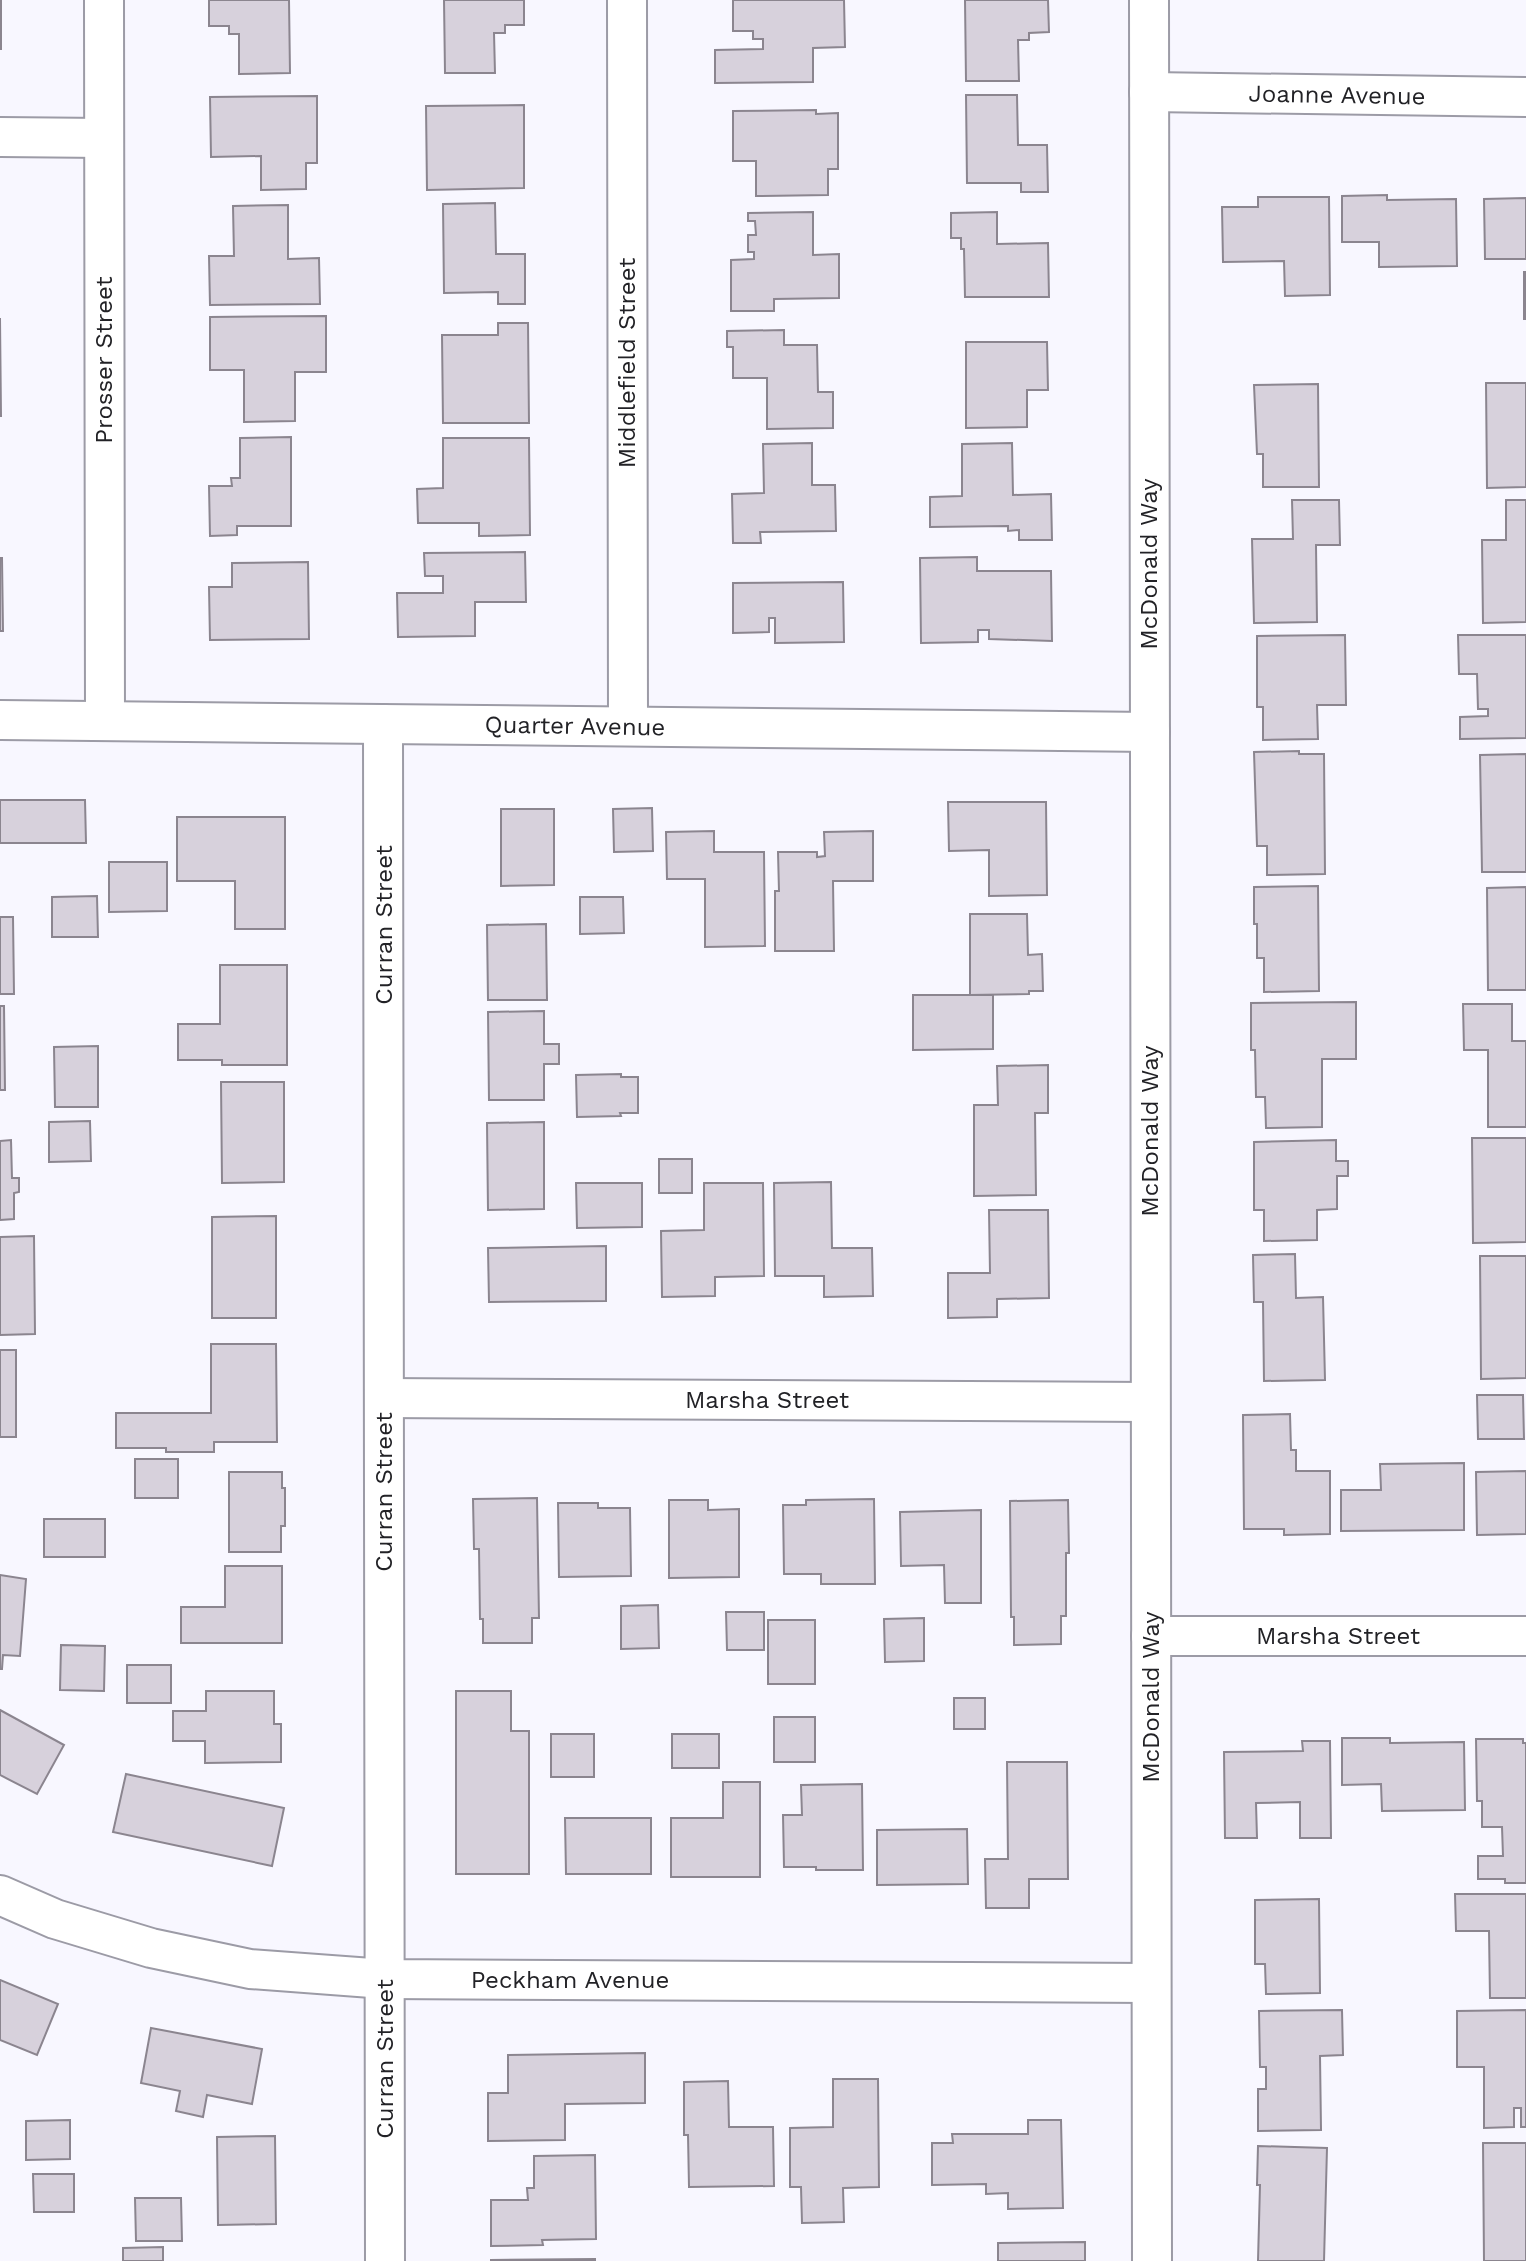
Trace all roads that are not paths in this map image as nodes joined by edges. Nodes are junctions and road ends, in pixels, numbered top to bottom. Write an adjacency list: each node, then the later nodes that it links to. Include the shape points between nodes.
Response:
1 (104, 0): 7 (street, Prosser Street)
2 (626, 0): 11 (street, Middlefield Street)
3 (1149, 0): 4 (street, McDonald Way)
4 (1149, 92): 5 (street, Joanne Avenue); 12 (street, McDonald Way)
5 (1526, 97)
6 (0, 137): 7 (street)
7 (104, 138): 9 (street, Prosser Street)
8 (0, 720): 9 (street, Quarter Avenue)
9 (105, 721): 10 (street, Quarter Avenue)
10 (383, 723): 11 (street, Quarter Avenue); 13 (street, Curran Street)
11 (628, 726): 12 (street, Quarter Avenue)
12 (1150, 732): 14 (street, McDonald Way)
13 (384, 1398): 14 (street, Marsha Street); 18 (street, Curran Street)
14 (1150, 1402): 15 (street, McDonald Way)
15 (1151, 1636): 16 (street, Marsha Street); 19 (street, McDonald Way)
16 (1526, 1636)
17 (0, 1895): 18 (street, Peckham Avenue, via 55,1919 151,1948 250,1969)
18 (385, 1979): 19 (street, Peckham Avenue); 20 (street, Curran Street)
19 (1152, 1983): 21 (street, McDonald Way)
20 (385, 2261)
21 (1152, 2261)

